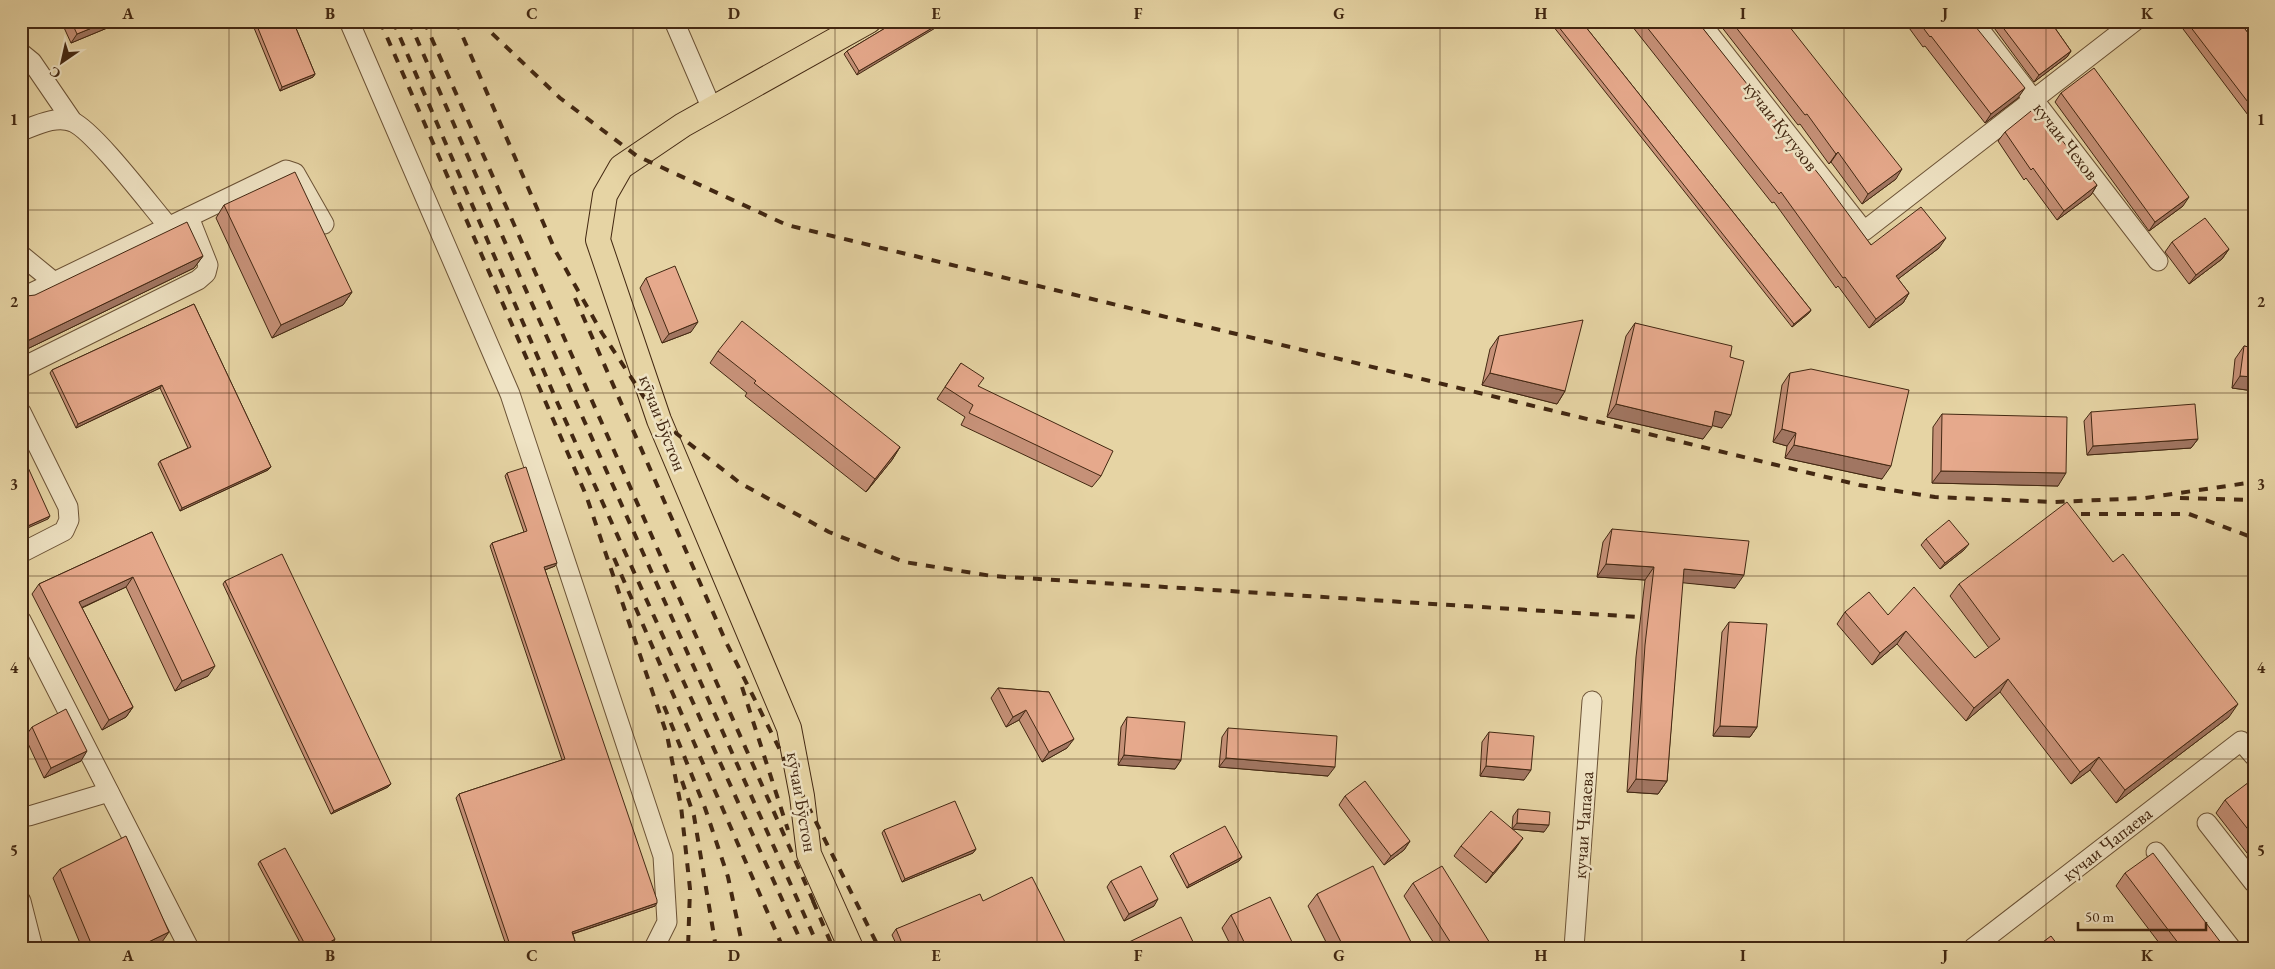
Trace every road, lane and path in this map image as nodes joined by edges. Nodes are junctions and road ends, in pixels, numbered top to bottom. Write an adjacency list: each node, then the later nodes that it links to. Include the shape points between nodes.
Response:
1 (349, 21): 35 (street, via 510,394 663,856 667,922)
2 (674, 21): 11 (street)
3 (869, 21): 11 (main road, кӯчаи Бӯстон)
4 (1699, 21): 10 (street, кӯчаи Кутузов, via 1864,231)
5 (1973, 21): 10 (street, кучаи Чехов)
6 (2135, 21): 10 (street)
7 (2244, 21): 8 (street)
8 (2254, 34)
9 (21, 53): 12 (street, via 32,62)
10 (2034, 99): 18 (street, кучаи Чехов)
11 (712, 109): 36 (main road, кӯчаи Бӯстон, via 621,167 605,195 598,240 659,420 789,728 809,854)
12 (73, 122): 13 (street, via 53,120); 16 (street, via 91,135)
13 (21, 131)
14 (189, 217): 15 (street, via 286,170 295,173); 16 (street); 21 (street, via 208,265 206,273 198,280)
15 (324, 224)
16 (170, 226): 19 (street)
17 (21, 255): 19 (street)
18 (2158, 261)
19 (54, 282): 20 (street)
20 (21, 298)
21 (21, 368)
22 (21, 412): 23 (street, via 68,507 69,520 64,531)
23 (21, 554)
24 (21, 620): 27 (street)
25 (1592, 702): 37 (street, кучаи Чапаева)
26 (2254, 756): 38 (street, кучаи Чапаева, via 2241,741)
27 (109, 792): 28 (street, via 29,816); 34 (street)
28 (21, 813)
29 (2207, 823): 31 (street)
30 (2156, 852): 39 (street)
31 (2254, 883)
32 (21, 901): 33 (street)
33 (33, 948)
34 (189, 948)
35 (654, 948)
36 (851, 948)
37 (1574, 948)
38 (1973, 948)
39 (2231, 948)

